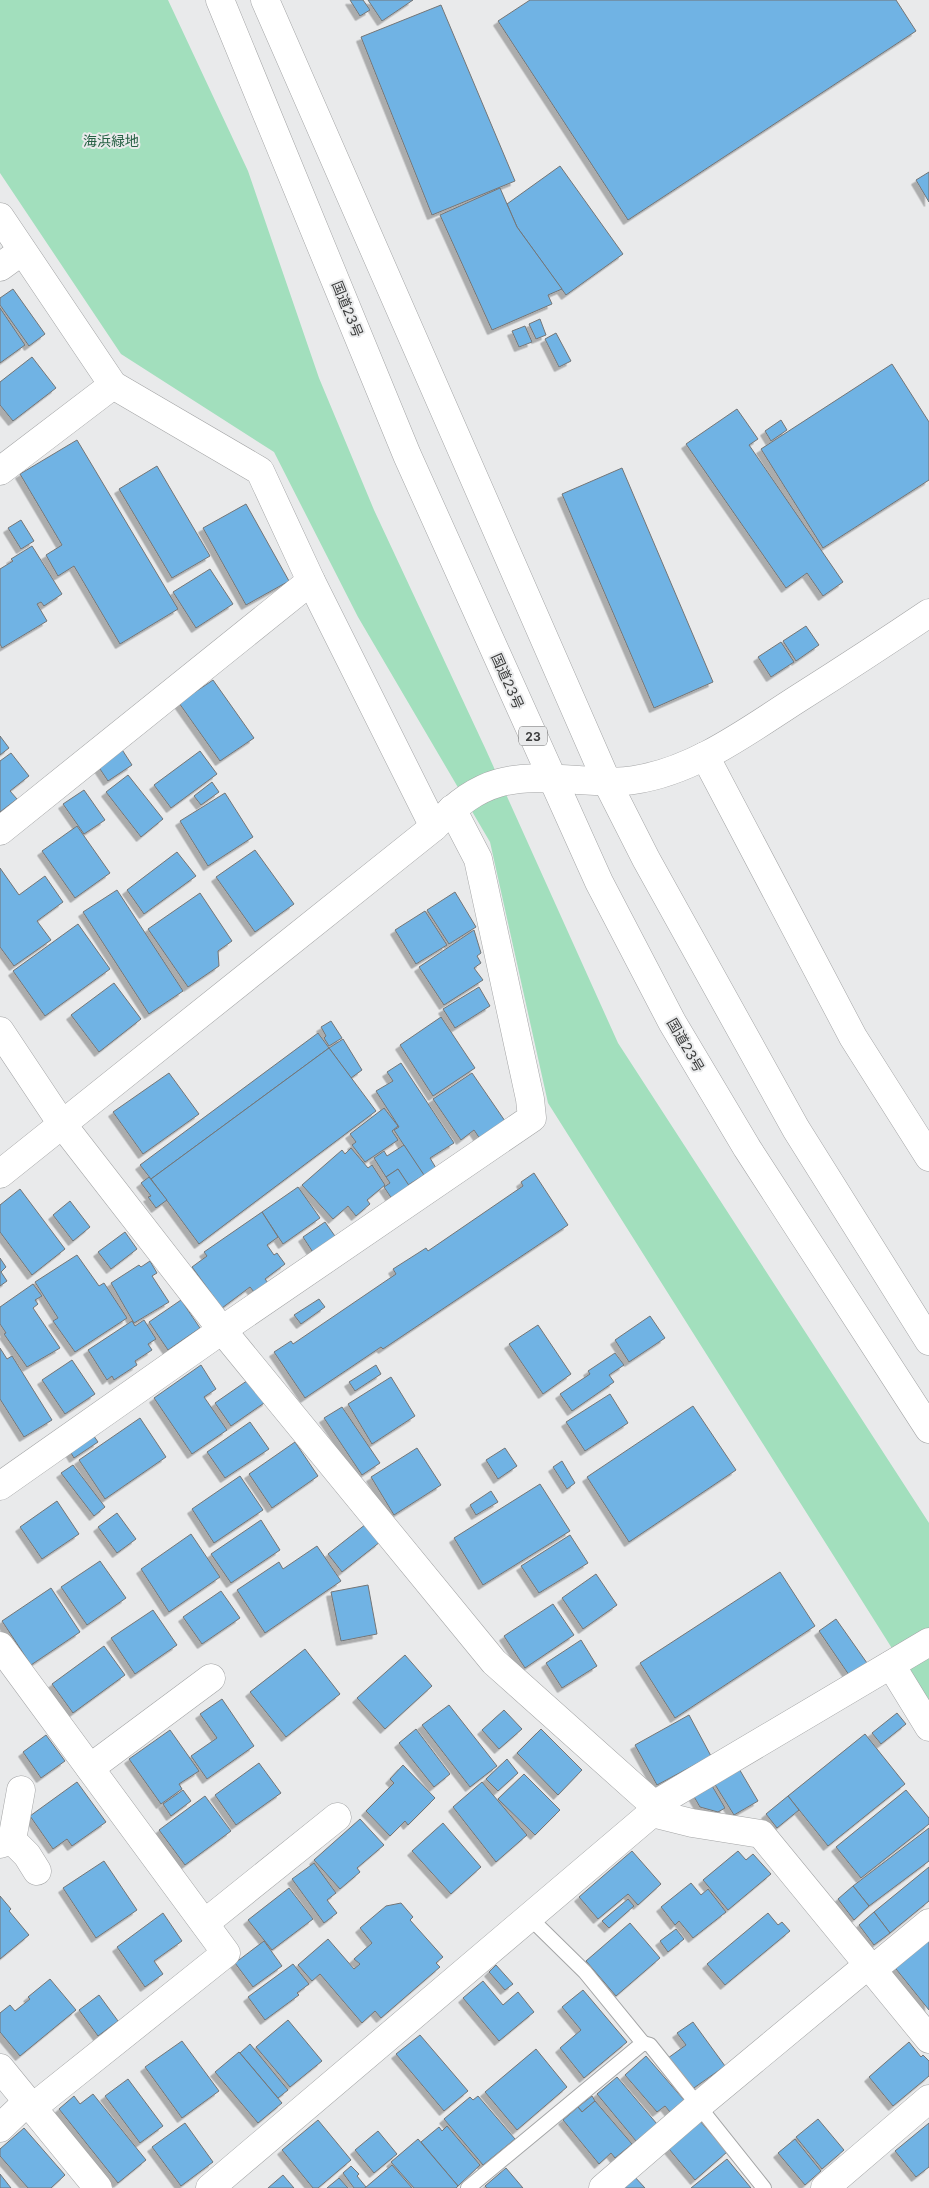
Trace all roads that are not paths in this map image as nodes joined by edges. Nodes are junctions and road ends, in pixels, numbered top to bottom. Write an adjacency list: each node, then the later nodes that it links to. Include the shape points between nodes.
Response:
1 (220, 0): 11 (main road, 国道23号 / 23, via 407,455)
2 (264, 0): 12 (main road)
3 (0, 218): 4 (main road)
4 (22, 251): 5 (main road); 6 (main road)
5 (0, 267)
6 (113, 385): 7 (main road); 8 (main road, via 260,472)
7 (0, 471)
8 (311, 581): 13 (main road); 14 (main road)
9 (929, 613): 10 (main road)
10 (705, 756): 12 (main road, via 662,775); 17 (main road, via 853,1037)
11 (552, 778): 12 (main road); 13 (main road, via 495,782 472,794); 21 (main road, 国道23号 / 23, via 599,882 672,1022 747,1148)
12 (606, 782): 20 (main road, via 796,1129)
13 (443, 818): 16 (main road); 19 (main road, via 478,859 532,1118)
14 (0, 831)
15 (0, 1031): 16 (main road)
16 (62, 1124): 18 (main road); 19 (main road)
17 (929, 1157)
18 (0, 1174)
19 (222, 1330): 22 (main road); 30 (main road, via 494,1662)
20 (929, 1341)
21 (929, 1429)
22 (0, 1486)
23 (929, 1642): 25 (main road)
24 (0, 1646): 28 (main road)
25 (891, 1665): 27 (main road); 30 (main road)
26 (211, 1678): 28 (main road)
27 (929, 1727)
28 (90, 1768): 35 (main road)
29 (21, 1790): 32 (main road)
30 (653, 1809): 34 (main road); 37 (main road, via 692,1824 761,1834)
31 (337, 1817): 35 (main road)
32 (6, 1842): 33 (main road)
33 (37, 1871)
34 (528, 1917): 39 (lane, via 585,1972); 46 (main road)
35 (205, 1923): 42 (main road, via 226,1953)
36 (929, 1923): 37 (main road)
37 (870, 1967): 38 (main road); 43 (main road)
38 (929, 2039)
39 (643, 2043): 43 (lane, via 650,2045); 47 (lane)
40 (0, 2068): 42 (main road)
41 (929, 2099): 50 (main road)
42 (30, 2105): 44 (main road); 45 (main road)
43 (697, 2106): 48 (main road); 49 (lane)
44 (0, 2128)
45 (98, 2188)
46 (210, 2188)
47 (468, 2188)
48 (603, 2188)
49 (764, 2188)
50 (826, 2188)

